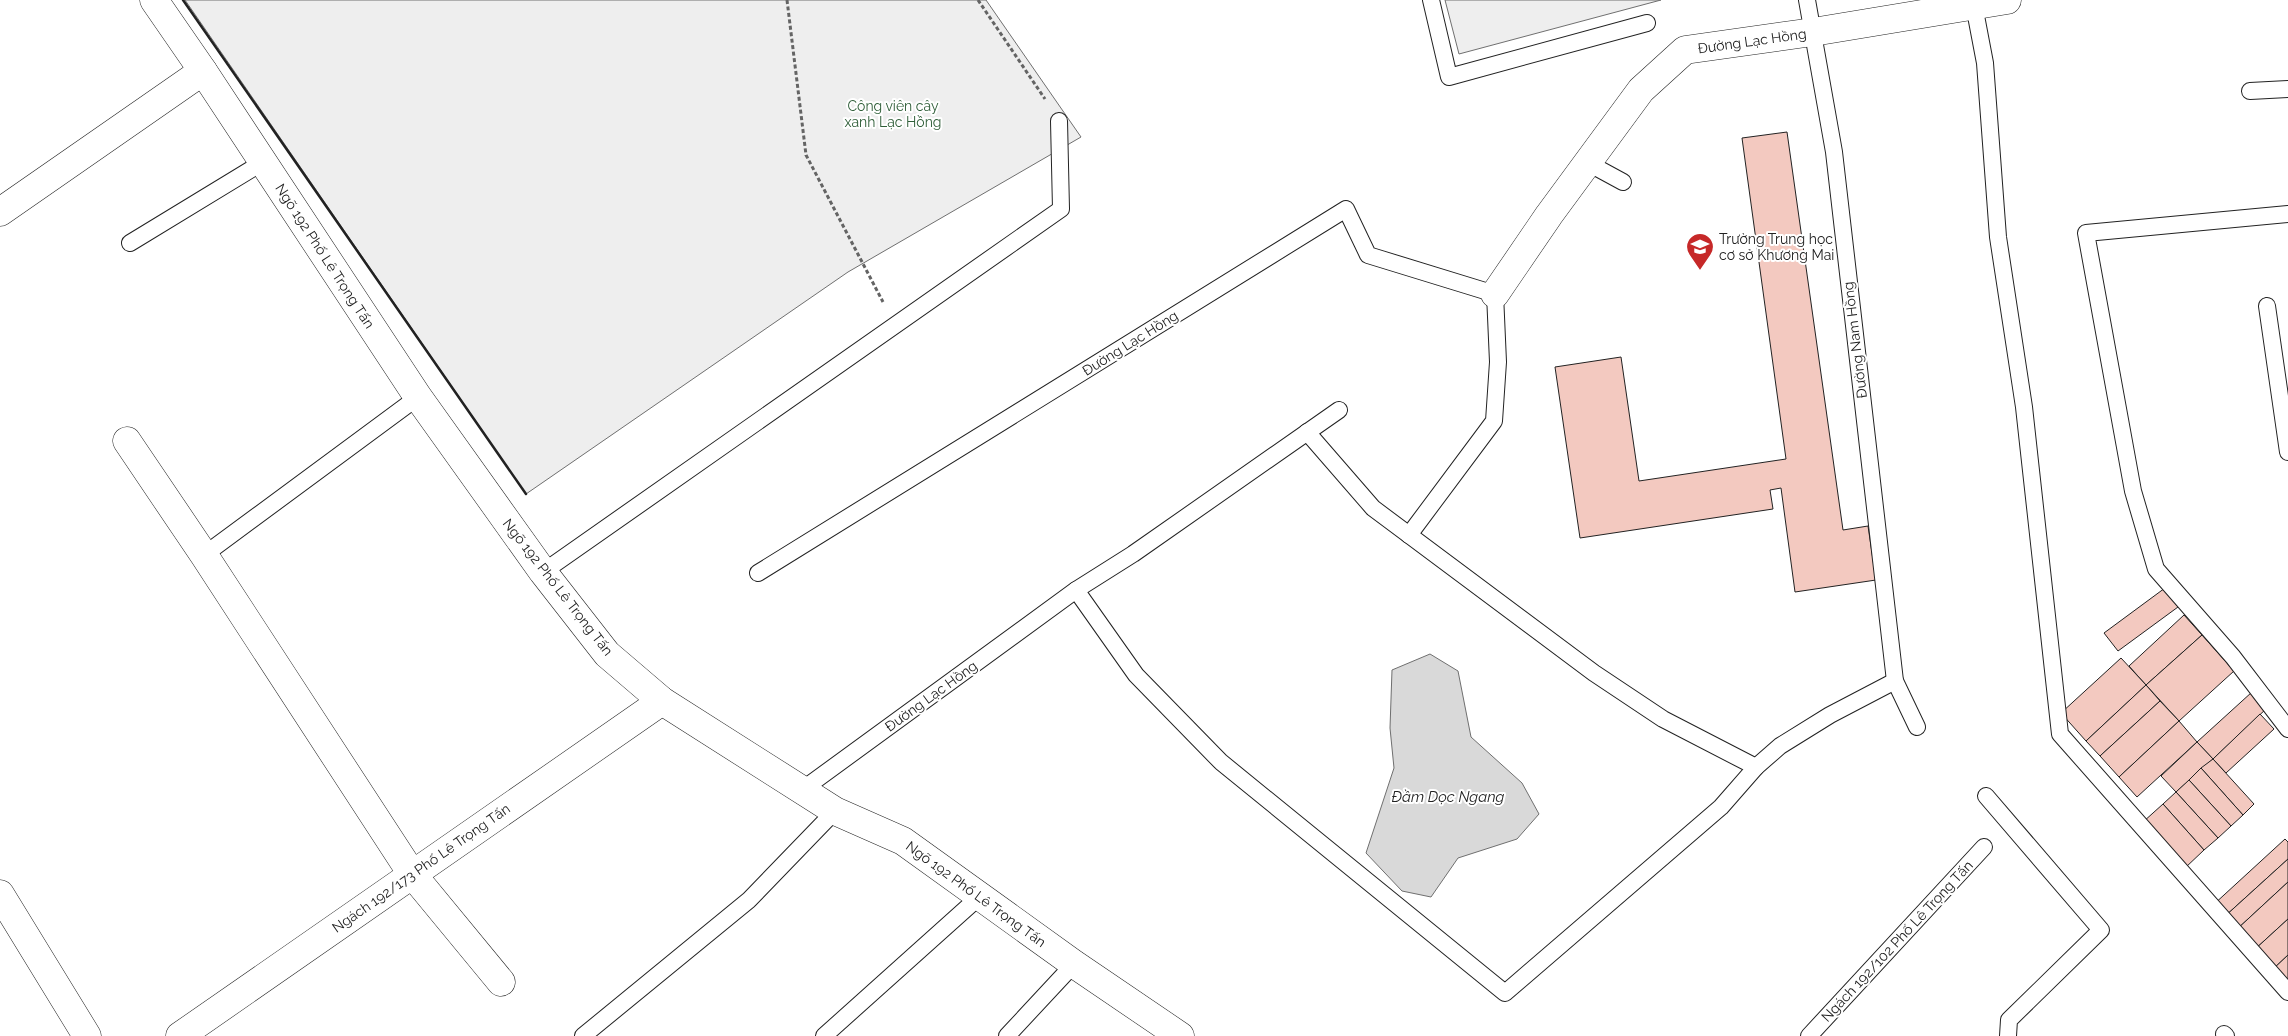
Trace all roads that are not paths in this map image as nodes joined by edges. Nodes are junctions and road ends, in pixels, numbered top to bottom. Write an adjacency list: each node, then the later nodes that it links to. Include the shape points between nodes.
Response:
1 (154, 0): 8 (street, Ngõ 192 Phố Lê Trọng Tấn)
2 (1431, 0): 6 (lane, via 1449,77)
3 (1807, 0): 7 (lane, Đường Nam Hồng)
4 (2007, 0): 5 (street, Đường Lạc Hồng)
5 (1974, 2): 7 (street, Đường Lạc Hồng); 44 (lane, via 1985,63 1998,236 2024,408 2060,734)
6 (1647, 23)
7 (1813, 32): 13 (street, Đường Lạc Hồng, via 1685,50 1641,90); 30 (lane, Đường Nam Hồng, via 1834,152)
8 (203, 71): 12 (street, Ngõ 192 Phố Lê Trọng Tấn); 15 (street)
9 (2288, 89): 10 (lane)
10 (2250, 91)
11 (1059, 121): 27 (lane, via 1061,209)
12 (263, 162): 17 (lane); 20 (street, Ngõ 192 Phố Lê Trọng Tấn)
13 (1588, 163): 14 (lane); 18 (street, Đường Lạc Hồng)
14 (1623, 182)
15 (0, 212)
16 (2288, 214): 33 (lane, via 2086,233 2133,491 2156,569 2233,657)
17 (130, 243)
18 (1495, 294): 25 (lane, via 1498,362 1494,421); 28 (lane, Đường Lạc Hồng, via 1368,255 1346,209)
19 (2266, 306): 24 (lane)
20 (418, 397): 26 (lane); 27 (street, Ngõ 192 Phố Lê Trọng Tấn)
21 (1338, 410): 22 (lane, Đường Lạc Hồng)
22 (1307, 432): 25 (lane, via 1373,508); 29 (lane, Đường Lạc Hồng)
23 (127, 441): 26 (street)
24 (2288, 452)
25 (1409, 535): 34 (lane, via 1594,673 1663,720)
26 (204, 555): 39 (street)
27 (542, 572): 31 (street, Ngõ 192 Phố Lê Trọng Tấn, via 607,654)
28 (758, 573)
29 (1076, 590): 34 (lane, via 1136,675 1221,762 1505,993 1721,807); 35 (lane, Đường Lạc Hồng)
30 (1895, 681): 32 (lane, Đường Nam Hồng); 34 (lane, via 1820,721 1780,746)
31 (662, 701): 35 (street, Ngõ 192 Phố Lê Trọng Tấn); 39 (street, Ngách 192/173 Phố Lê Trọng Tấn)
32 (1917, 727)
33 (2288, 729)
34 (1756, 767)
35 (802, 790): 37 (street, Ngõ 192 Phố Lê Trọng Tấn)
36 (1986, 796): 52 (lane, via 2101,930 2009,1020)
37 (835, 812): 41 (street, Ngõ 192 Phố Lê Trọng Tấn, via 904,841); 47 (lane, via 749,900)
38 (1984, 847): 51 (lane, Ngách 192/102 Phố Lê Trọng Tấn)
39 (412, 874): 43 (street); 46 (street, Ngách 192/173 Phố Lê Trọng Tấn)
40 (0, 894): 45 (street)
41 (979, 897): 42 (street, Ngõ 192 Phố Lê Trọng Tấn); 48 (lane)
42 (1074, 964): 49 (lane); 50 (street, Ngõ 192 Phố Lê Trọng Tấn)
43 (501, 982)
44 (2288, 992)
45 (87, 1036)
46 (180, 1036)
47 (583, 1036)
48 (824, 1036)
49 (1007, 1036)
50 (1180, 1036)
51 (1809, 1036)
52 (2008, 1036)

